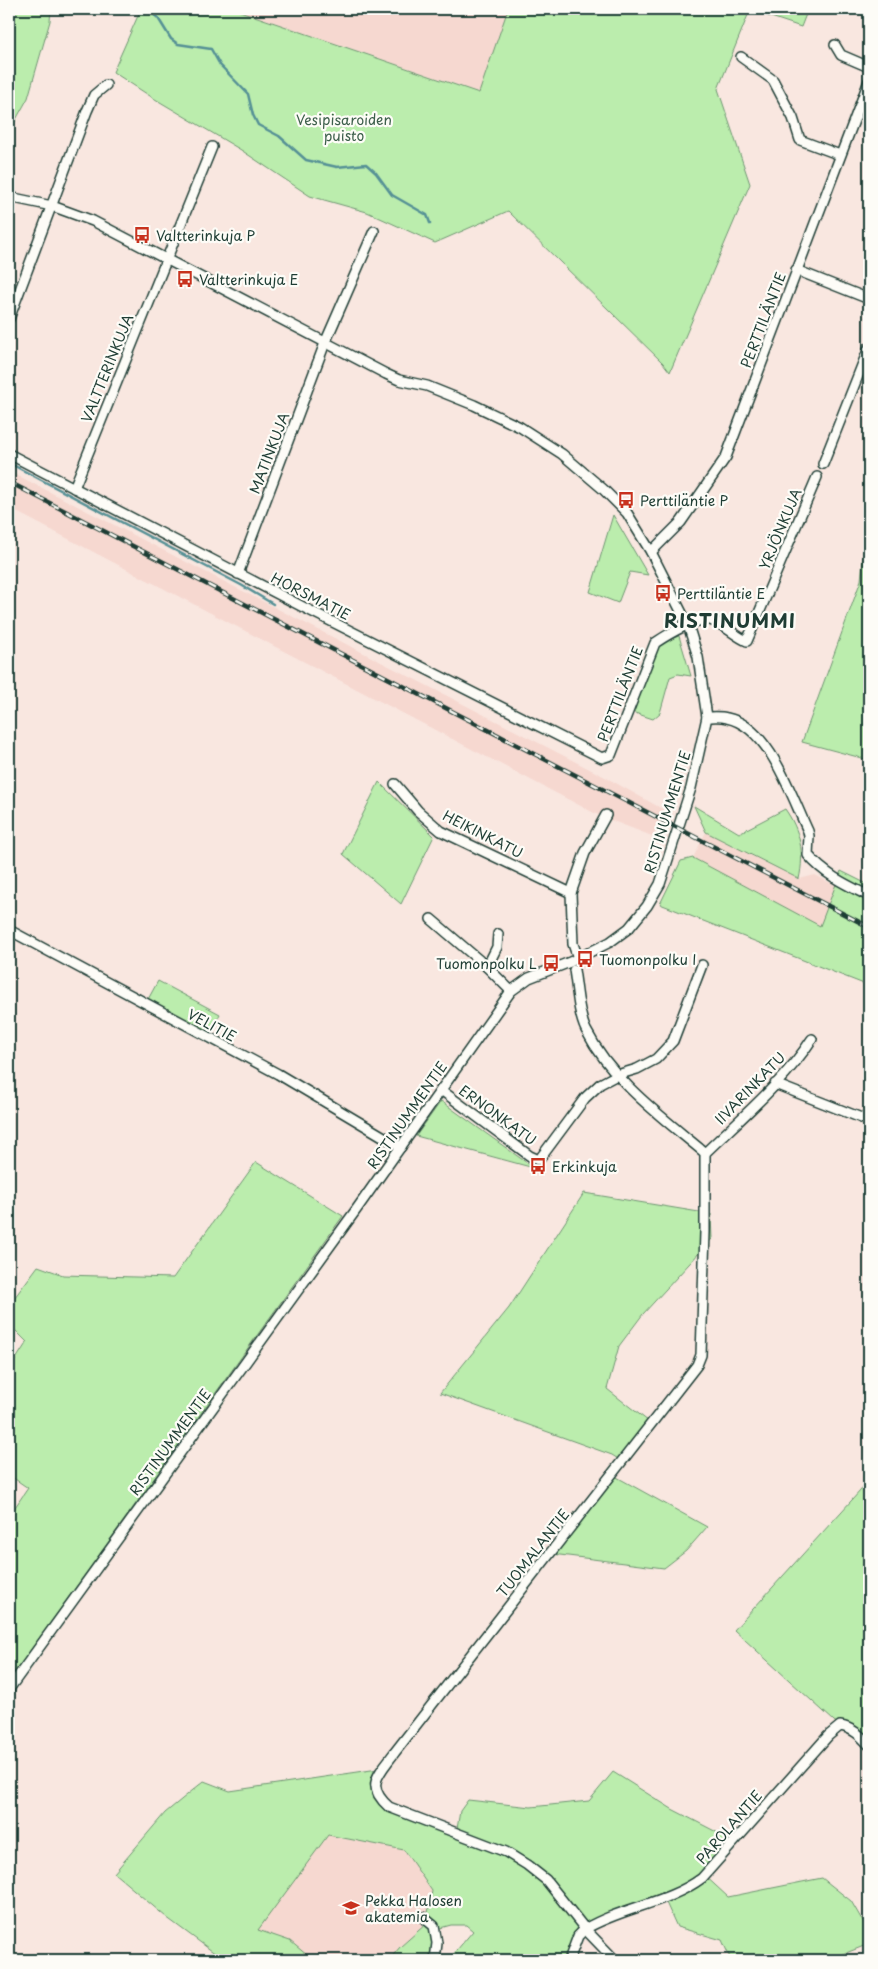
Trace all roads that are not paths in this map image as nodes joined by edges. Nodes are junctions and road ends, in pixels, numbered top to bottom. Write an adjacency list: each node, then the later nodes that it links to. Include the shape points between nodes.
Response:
1 (834, 45): 3 (street, via 840,56)
2 (741, 57): 7 (street, via 773,80 800,140)
3 (869, 67)
4 (869, 80): 7 (street, PERTTILÄNTIE)
5 (106, 85): 9 (street, via 94,95)
6 (212, 147): 11 (street, VALTTERINKUJA)
7 (840, 155): 12 (street, PERTTILÄNTIE)
8 (9, 196): 9 (street, RISTINUMMENTIE)
9 (52, 206): 11 (street, RISTINUMMENTIE, via 93,221); 14 (street)
10 (374, 231): 15 (street, MATINKUJA)
11 (165, 259): 15 (street, RISTINUMMENTIE); 20 (street, VALTTERINKUJA)
12 (796, 270): 13 (street); 21 (street, PERTTILÄNTIE, via 726,457 681,522)
13 (869, 299)
14 (9, 319)
15 (325, 342): 21 (street, RISTINUMMENTIE, via 399,380 435,389 474,405 520,427 562,454 627,514); 22 (street, MATINKUJA)
16 (869, 348): 18 (street)
17 (9, 454): 20 (street, HORSMATIE)
18 (823, 464)
19 (818, 477): 23 (street, YRJÖNKUJA, via 747,641 710,620)
20 (74, 488): 22 (street, HORSMATIE)
21 (651, 552): 23 (street, RISTINUMMENTIE)
22 (238, 574): 25 (street, HORSMATIE)
23 (688, 625): 24 (street, RISTINUMMENTIE, via 698,657); 25 (street, PERTTILÄNTIE, via 655,643 611,755)
24 (707, 717): 29 (street, via 728,718 754,731 769,749 808,830 808,855 835,879); 33 (street, RISTINUMMENTIE, via 691,788 660,884 628,928 610,942)
25 (602, 758)
26 (395, 784): 28 (street, HEIKINKATU, via 440,831)
27 (606, 815): 28 (street, via 585,852)
28 (570, 893): 33 (street, via 573,944)
29 (869, 896)
30 (431, 919): 35 (street)
31 (9, 930): 43 (street, VELITIE, via 278,1074)
32 (498, 934): 35 (street, via 497,947)
33 (578, 958): 37 (street, RISTINUMMENTIE, via 529,978)
34 (702, 965): 39 (street, via 673,1041 656,1059)
35 (487, 967): 37 (street)
36 (574, 970): 39 (street, via 585,1028)
37 (511, 991): 41 (street, RISTINUMMENTIE)
38 (812, 1039): 40 (street, IIVARINKATU)
39 (617, 1075): 41 (street, ERNONKATU, via 600,1084 585,1098 539,1160); 44 (street)
40 (775, 1084): 42 (street); 44 (street, IIVARINKATU)
41 (441, 1090): 43 (street, RISTINUMMENTIE)
42 (869, 1121)
43 (401, 1146): 45 (street, RISTINUMMENTIE)
44 (705, 1153): 48 (street, TUOMALANTIE, via 701,1355 697,1366 376,1778 379,1799 389,1807 506,1852 527,1865 546,1880)
45 (9, 1689)
46 (869, 1745): 48 (street, PAROLANTIE, via 848,1727 840,1726 702,1878 670,1897 599,1920)
47 (423, 1917): 49 (street, via 434,1926)
48 (585, 1929): 50 (street, via 578,1936); 51 (street, TUOMALANTIE)
49 (435, 1960)
50 (569, 1960)
51 (615, 1960)

